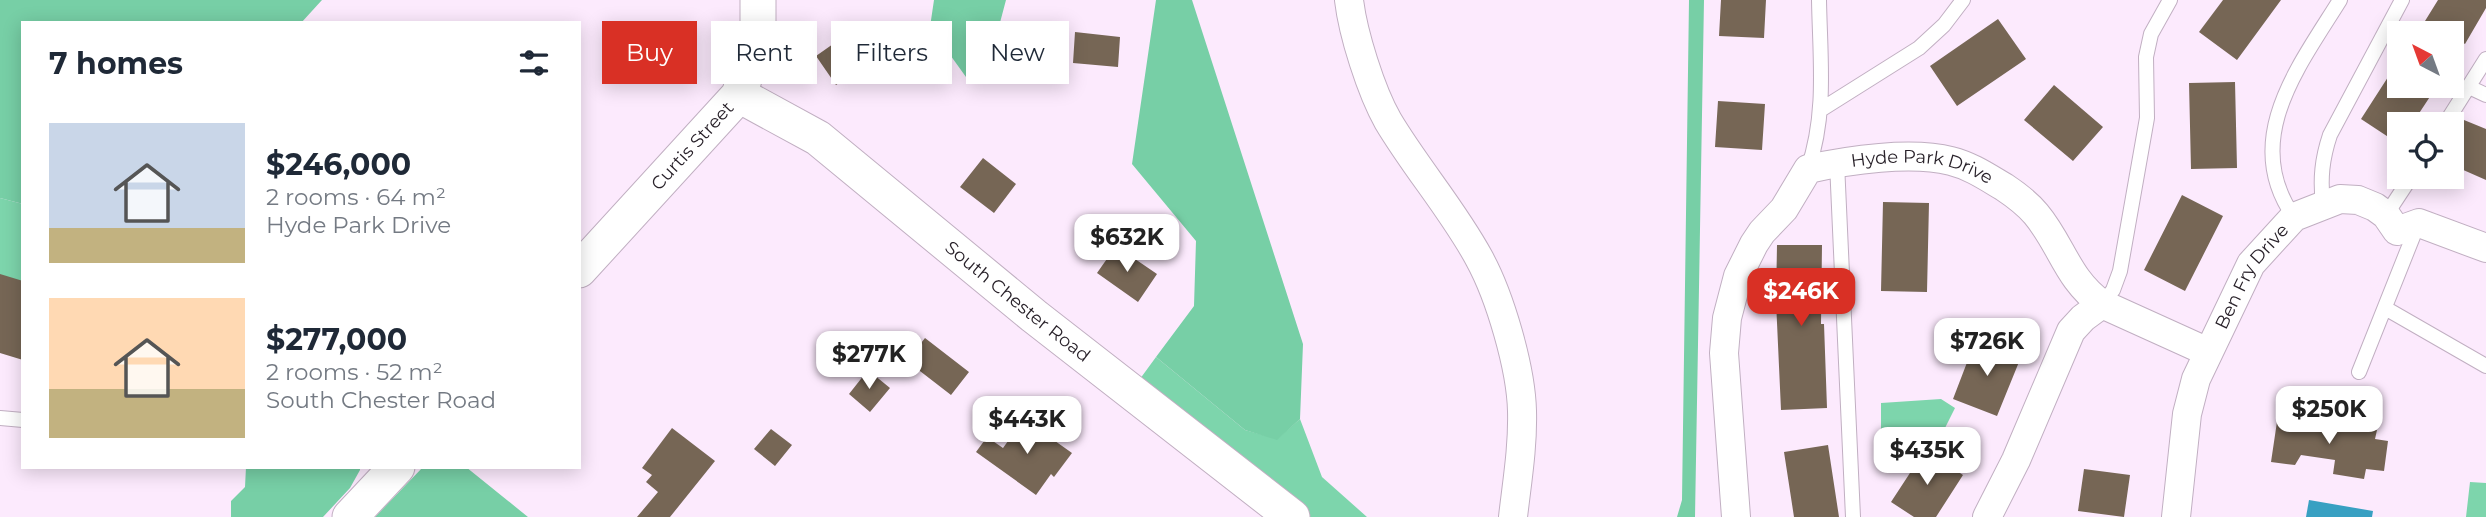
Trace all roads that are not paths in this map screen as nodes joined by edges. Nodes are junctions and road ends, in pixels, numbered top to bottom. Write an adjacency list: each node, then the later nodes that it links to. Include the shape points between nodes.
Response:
1 (758, 0): 10 (street, Curtis Street, via 758,35)
2 (1349, 0): 33 (street, via 1368,72 1387,119 1480,259 1498,303 1522,409)
3 (1819, 0): 12 (lane)
4 (1963, 0): 12 (lane, via 1919,48)
5 (2170, 0): 23 (lane, via 2151,34 2146,57 2147,118 2120,271)
6 (2340, 0): 19 (lane, via 2297,68 2273,132 2278,185)
7 (2402, 0): 17 (lane, via 2330,135 2323,155)
8 (2486, 60): 9 (lane)
9 (2469, 87): 11 (lane); 13 (lane)
10 (739, 94): 22 (street, Curtis Street); 32 (street, South Chester Road, via 818,138 1027,310)
11 (2486, 95)
12 (1822, 109): 15 (lane)
13 (2453, 112)
14 (1837, 163): 15 (street, Hyde Park Drive); 23 (street, Hyde Park Drive, via 1922,156 1981,172 2021,198 2037,215 2073,277); 35 (lane)
15 (1808, 169): 34 (street, via 1784,209 1754,244 1738,276 1727,317 1724,353)
16 (2403, 189): 18 (lane)
17 (2323, 204): 18 (street, Ben Fry Drive, via 2358,200); 19 (street, Ben Fry Drive)
18 (2386, 215): 20 (street, Ben Fry Drive, via 2397,231)
19 (2294, 217): 25 (street, Ben Fry Drive, via 2251,264)
20 (2419, 223): 21 (street, Ben Fry Drive); 24 (lane)
21 (2486, 248)
22 (581, 268)
23 (2102, 304): 25 (street, Ben Fry Drive); 36 (street, via 2071,331 2017,460)
24 (2385, 308): 26 (lane); 27 (lane)
25 (2208, 352): 37 (street, via 2188,414)
26 (2486, 366)
27 (2359, 372)
28 (0, 418): 29 (lane)
29 (21, 420)
30 (394, 469): 31 (street)
31 (350, 517)
32 (1292, 517)
33 (1513, 517)
34 (1736, 517)
35 (1853, 517)
36 (1987, 517)
37 (2176, 517)

